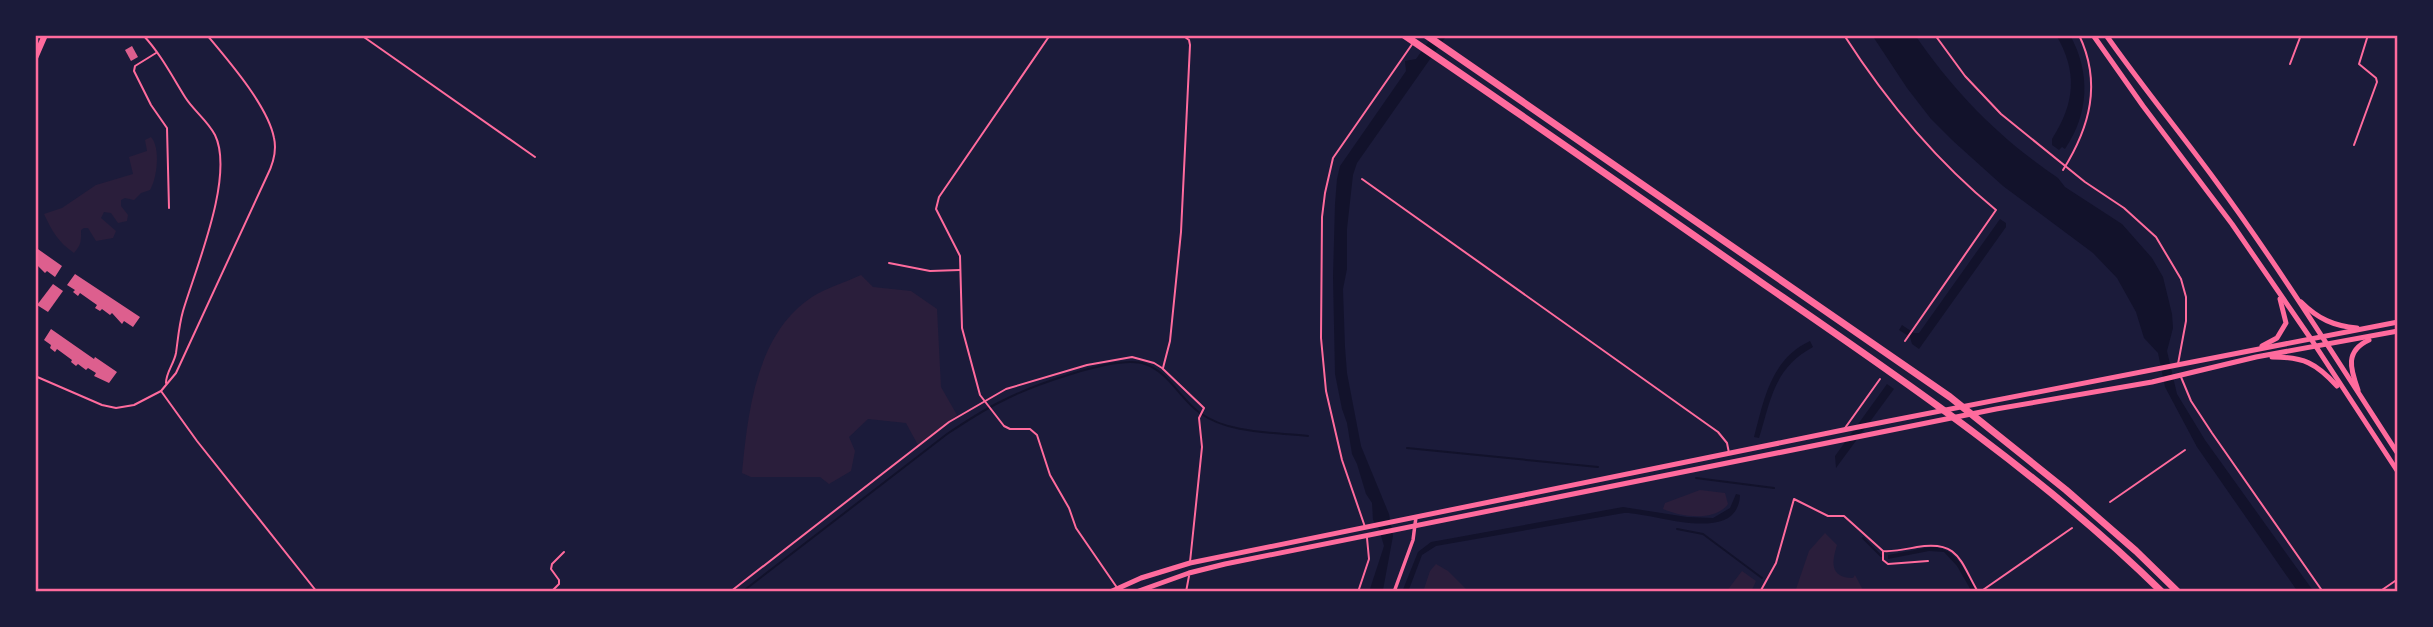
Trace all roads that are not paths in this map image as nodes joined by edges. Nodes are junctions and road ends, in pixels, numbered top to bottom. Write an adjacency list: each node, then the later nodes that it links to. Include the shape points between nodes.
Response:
1 (46, 35): 18 (main road)
2 (143, 35): 17 (lane)
3 (207, 35): 46 (lane, via 268,122 275,152 225,269)
4 (361, 35): 21 (lane)
5 (1050, 35): 27 (lane, via 936,202 937,214 960,256)
6 (1404, 35): 79 (highway, via 1932,400 2040,482)
7 (1419, 35): 59 (lane, via 1333,158 1325,193 1320,307 1323,363 1342,460)
8 (1426, 35): 80 (highway, via 1950,397 2136,551)
9 (1844, 35): 36 (lane, via 1913,131 1996,210)
10 (1935, 35): 22 (lane, via 1982,95)
11 (2079, 35): 22 (lane, via 2089,63 2091,99 2085,129)
12 (2093, 35): 29 (main road)
13 (2106, 35): 28 (main road)
14 (2301, 35): 19 (lane)
15 (2368, 35): 20 (lane, via 2359,64 2377,82)
16 (1185, 37): 42 (lane, via 1190,44 1183,202 1170,341)
17 (157, 52): 25 (lane, via 134,71 167,128); 46 (lane, via 213,132 219,158 216,201)
18 (35, 58)
19 (2290, 64)
20 (2354, 145)
21 (535, 156)
22 (2065, 166): 23 (lane); 41 (lane, via 2135,216 2166,252 2186,297)
23 (2063, 170)
24 (1362, 179): 53 (lane, via 1718,432)
25 (169, 208)
26 (889, 263): 27 (lane, via 930,271)
27 (961, 270): 50 (lane, via 962,328)
28 (2293, 293): 31 (main road, via 2311,312 2333,324); 34 (main road)
29 (2279, 295): 35 (main road); 39 (main road, via 2286,323 2277,338)
30 (2398, 322): 31 (main road)
31 (2367, 329): 34 (main road)
32 (2398, 331): 33 (main road)
33 (2377, 336): 37 (main road); 49 (main road, via 2351,356)
34 (2321, 337): 35 (main road); 37 (main road)
35 (2311, 339): 38 (main road); 39 (main road)
36 (1905, 341)
37 (2326, 344): 38 (main road); 49 (main road)
38 (2315, 346): 40 (main road); 48 (main road)
39 (2256, 350): 41 (main road)
40 (2256, 357): 44 (main road); 48 (main road, via 2313,363)
41 (2176, 365): 51 (main road)
42 (1162, 368): 50 (lane, via 1132,357 1107,360 1006,389); 65 (lane, via 1204,408 1199,418 1202,447)
43 (35, 376): 47 (lane, via 111,408 134,405)
44 (2179, 377): 58 (main road, via 1996,409); 81 (lane, via 2212,433)
45 (1880, 379): 51 (lane)
46 (166, 386): 47 (lane)
47 (161, 390): 69 (lane)
48 (2346, 396): 55 (main road)
49 (2361, 399): 54 (main road)
50 (986, 403): 68 (lane, via 1004,426 1030,429 1038,435 1050,475 1076,528); 71 (lane, via 949,422)
51 (1846, 429): 53 (main road)
52 (2185, 450): 56 (lane)
53 (1729, 454): 57 (main road)
54 (2398, 454)
55 (2398, 472)
56 (2110, 502)
57 (1416, 517): 58 (street); 59 (main road)
58 (1416, 526): 61 (main road); 76 (street)
59 (1367, 528): 65 (main road)
60 (2071, 528): 78 (lane)
61 (1368, 536): 66 (main road); 75 (lane, via 1369,559)
62 (1884, 551): 64 (lane, via 1883,560 1888,564); 77 (lane, via 1844,516 1828,516 1794,499 1776,563); 78 (lane, via 1942,545 1959,558)
63 (564, 552): 70 (lane, via 552,564 559,584)
64 (1928, 561)
65 (1190, 563): 68 (main road)
66 (1189, 573): 73 (main road); 74 (lane)
67 (2398, 579): 82 (lane)
68 (1120, 590): 72 (main road)
69 (317, 592)
70 (551, 592)
71 (730, 592)
72 (1110, 592)
73 (1136, 592)
74 (1186, 592)
75 (1358, 592)
76 (1394, 592)
77 (1760, 592)
78 (1979, 592)
79 (2162, 592)
80 (2178, 592)
81 (2323, 592)
82 (2379, 592)

